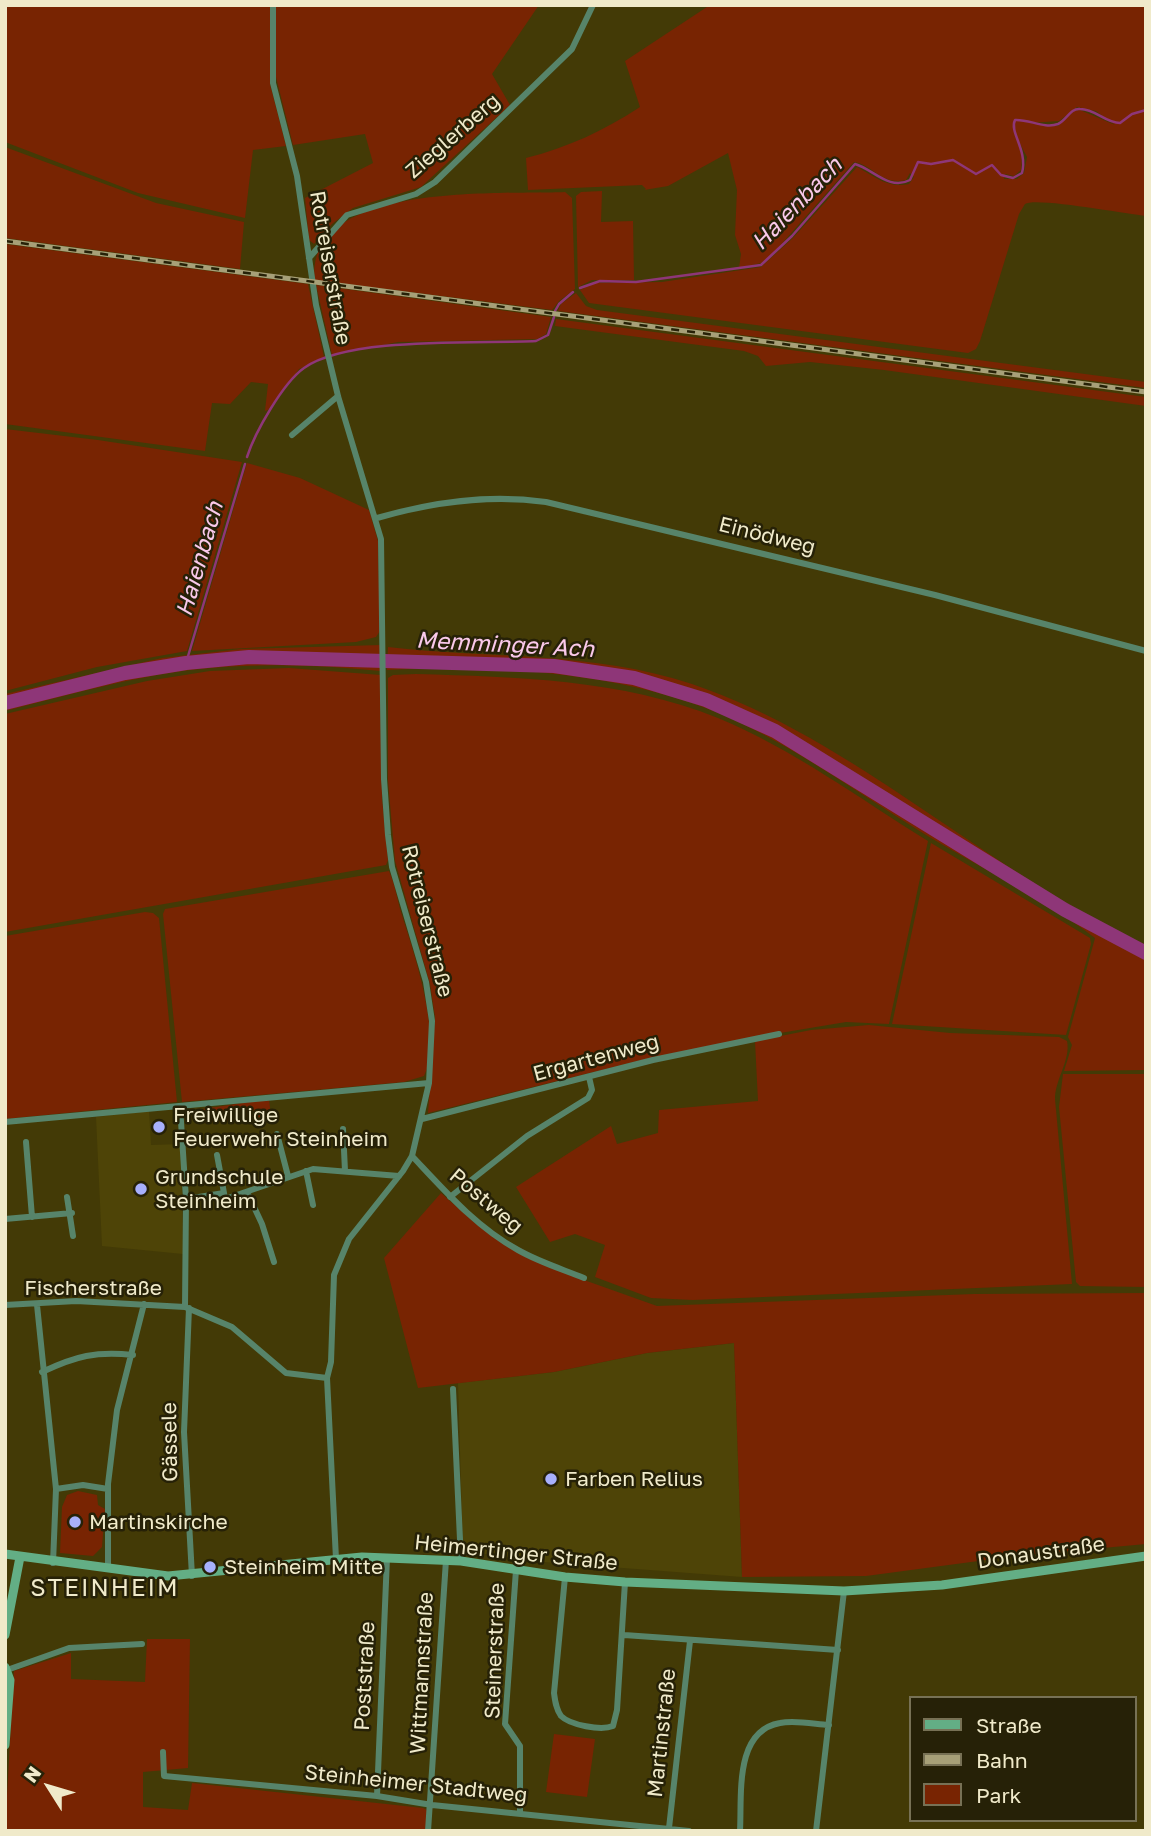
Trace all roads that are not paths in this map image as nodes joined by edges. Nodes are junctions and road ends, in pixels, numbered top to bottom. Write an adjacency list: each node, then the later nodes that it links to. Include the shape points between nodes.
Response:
1 (273, 5): 3 (street, Rotreiserstraße, via 273,83 290,147)
2 (593, 5): 3 (street, Zieglerberg, via 572,49 435,182 416,194 347,215)
3 (309, 258): 4 (street, Rotreiserstraße)
4 (338, 396): 5 (street); 6 (street, Rotreiserstraße)
5 (292, 435)
6 (377, 518): 7 (street, Einödweg, via 460,500 546,502); 10 (street, Rotreiserstraße, via 382,550 388,835 392,867 431,1010)
7 (1146, 651)
8 (779, 1034): 9 (street, Ergartenweg)
9 (589, 1077): 12 (street, Ergartenweg); 26 (street, via 592,1090 588,1098 527,1136)
10 (429, 1083): 11 (street); 12 (street, Rotreiserstraße)
11 (180, 1106): 13 (street); 27 (street, Gässele)
12 (422, 1119): 18 (street, Rotreiserstraße)
13 (5, 1122)
14 (343, 1129): 20 (street)
15 (277, 1134): 21 (street)
16 (26, 1142): 30 (street)
17 (217, 1155): 24 (street)
18 (412, 1156): 22 (street, Rotreiserstraße); 26 (street, Postweg)
19 (306, 1171): 20 (street); 21 (street); 28 (street)
20 (345, 1171): 22 (street)
21 (288, 1176): 23 (street)
22 (399, 1177): 41 (street, Rotreiserstraße, via 357,1228 337,1266)
23 (247, 1192): 24 (street, via 225,1199); 33 (street)
24 (224, 1193): 27 (street)
25 (67, 1197): 29 (street)
26 (450, 1197): 34 (street, Postweg, via 516,1249)
27 (186, 1199): 38 (street, Gässele)
28 (313, 1205)
29 (72, 1213): 30 (street); 32 (street)
30 (32, 1217): 31 (street)
31 (5, 1219)
32 (73, 1236)
33 (274, 1262)
34 (584, 1278)
35 (144, 1304): 36 (street, Fischerstraße, via 76,1301); 38 (street, Fischerstraße); 39 (street)
36 (37, 1305): 37 (street, Fischerstraße); 40 (street)
37 (5, 1306)
38 (187, 1307): 41 (street, Fischerstraße, via 240,1332 286,1373); 55 (street, Gässele, via 184,1432)
39 (133, 1355): 40 (street, via 75,1356); 44 (street, via 117,1409)
40 (42, 1372): 43 (street)
41 (327, 1378): 49 (street, Rotreiserstraße)
42 (453, 1390): 51 (street)
43 (56, 1489): 44 (street); 52 (street)
44 (108, 1489): 53 (street)
45 (5, 1554): 47 (street, Heimertinger Straße)
46 (1146, 1556): 58 (street, Donaustraße)
47 (20, 1557): 52 (street, Heimertinger Straße); 60 (street)
48 (387, 1558): 49 (street, Heimertinger Straße); 50 (street, Heimertinger Straße); 69 (street, Poststraße)
49 (336, 1559): 55 (street, Heimertinger Straße)
50 (446, 1560): 51 (street, Heimertinger Straße); 70 (street, Wittmannstraße)
51 (461, 1561): 54 (street, Heimertinger Straße)
52 (53, 1563): 53 (street, Heimertinger Straße)
53 (108, 1568): 55 (street, Heimertinger Straße)
54 (516, 1570): 56 (street, Heimertinger Straße); 71 (street, Steinerstraße, via 505,1724 520,1746)
55 (192, 1576)
56 (565, 1577): 57 (street, Heimertinger Straße); 61 (street, via 554,1693 556,1708 566,1719 613,1726)
57 (625, 1582): 59 (street, Heimertinger Straße); 61 (street)
58 (942, 1585): 59 (street, Heimertinger Straße)
59 (844, 1591): 64 (street)
60 (5, 1635)
61 (624, 1635): 62 (street)
62 (690, 1642): 64 (street); 73 (street, Martinstraße)
63 (142, 1644): 65 (street, via 69,1648)
64 (838, 1650): 66 (street)
65 (6, 1668): 67 (street, via 10,1680)
66 (829, 1725): 76 (street, via 783,1722 757,1732 744,1768); 77 (street)
67 (5, 1745)
68 (163, 1752): 69 (street, Steinheimer Stadtweg, via 164,1776)
69 (377, 1796): 70 (street, Steinheimer Stadtweg)
70 (432, 1805): 71 (street, Steinheimer Stadtweg); 74 (street, Wittmannstraße)
71 (520, 1813): 72 (street, Steinheimer Stadtweg)
72 (631, 1828): 73 (street, Steinheimer Stadtweg)
73 (669, 1828): 75 (street, Steinheimer Stadtweg)
74 (428, 1831)
75 (689, 1831)
76 (740, 1831)
77 (816, 1831)

